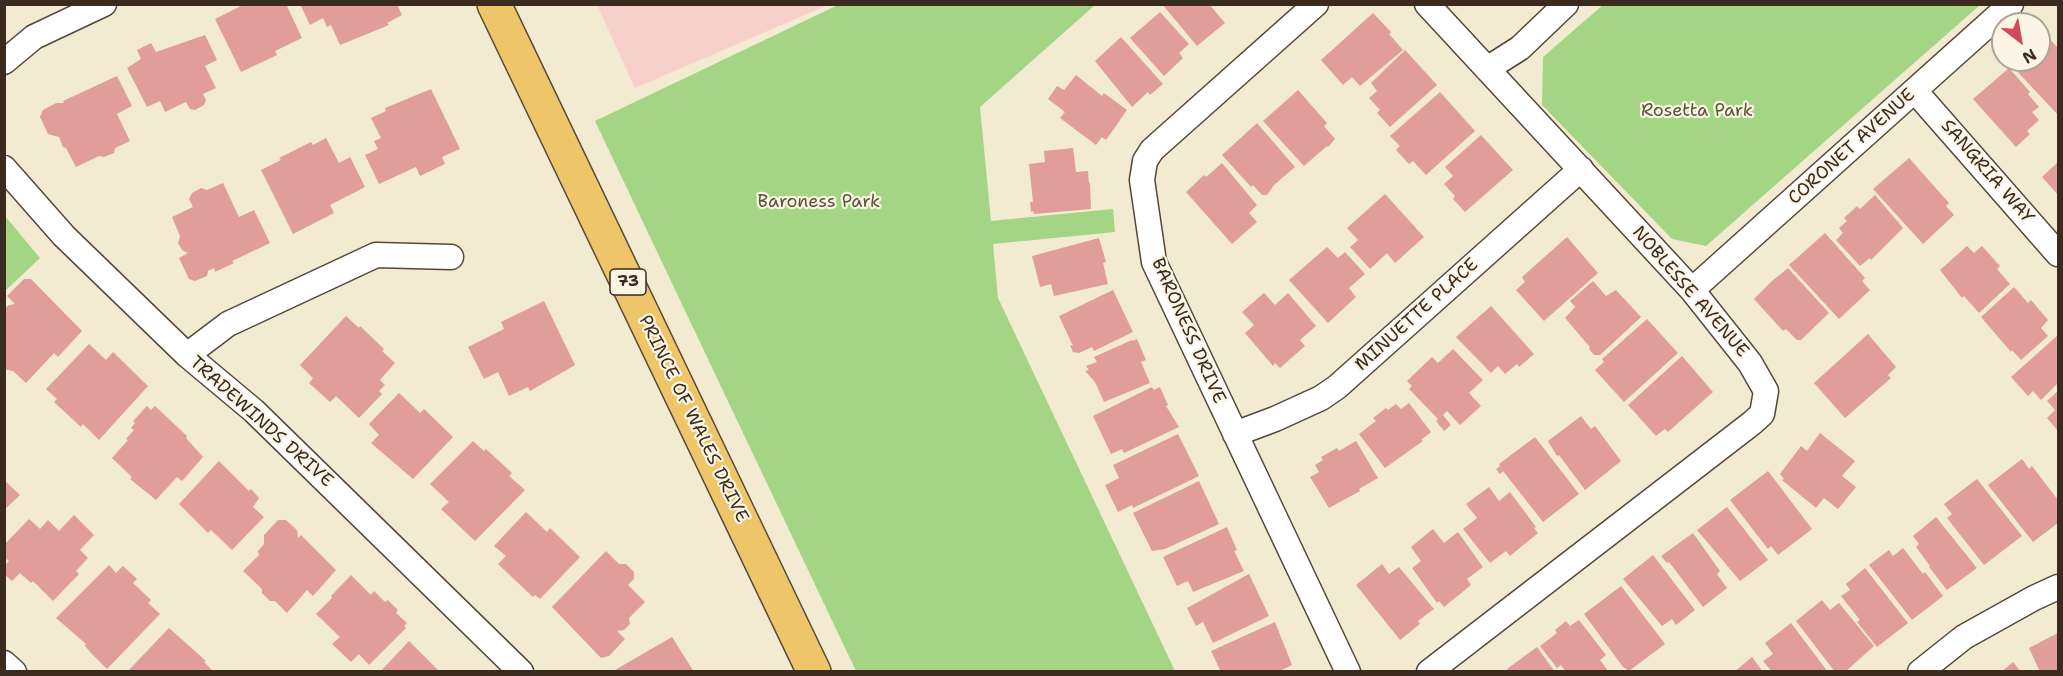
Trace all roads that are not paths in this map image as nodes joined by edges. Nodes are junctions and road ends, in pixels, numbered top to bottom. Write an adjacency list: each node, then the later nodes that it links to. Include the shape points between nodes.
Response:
1 (104, 4): 7 (street, via 34,37)
2 (494, 4): 21 (main road, PRINCE OF WALES DRIVE / 73)
3 (1316, 4): 16 (street, BARONESS DRIVE, via 1152,150 1145,161 1142,180 1154,262)
4 (1427, 4): 8 (street, NOBLESSE AVENUE)
5 (1566, 4): 8 (street, via 1520,48)
6 (2011, 4): 9 (street, CORONET AVENUE)
7 (4, 62)
8 (1487, 69): 11 (street, NOBLESSE AVENUE)
9 (1915, 91): 12 (street, SANGRIA WAY); 14 (street, CORONET AVENUE)
10 (4, 168): 15 (street, TRADEWINDS DRIVE, via 64,236)
11 (1581, 170): 14 (street, NOBLESSE AVENUE); 16 (street, MINUETTE PLACE, via 1337,387 1321,398)
12 (2058, 254)
13 (451, 257): 15 (street, via 376,255 228,324)
14 (1692, 290): 23 (street, NOBLESSE AVENUE, via 1750,363 1766,391 1762,414)
15 (187, 355): 20 (street, TRADEWINDS DRIVE, via 254,411)
16 (1235, 434): 22 (street, BARONESS DRIVE)
17 (2058, 587): 24 (street, via 1964,637)
18 (4, 663): 19 (street)
19 (14, 672)
20 (521, 672)
21 (814, 672)
22 (1348, 672)
23 (1429, 672)
24 (1920, 672)

